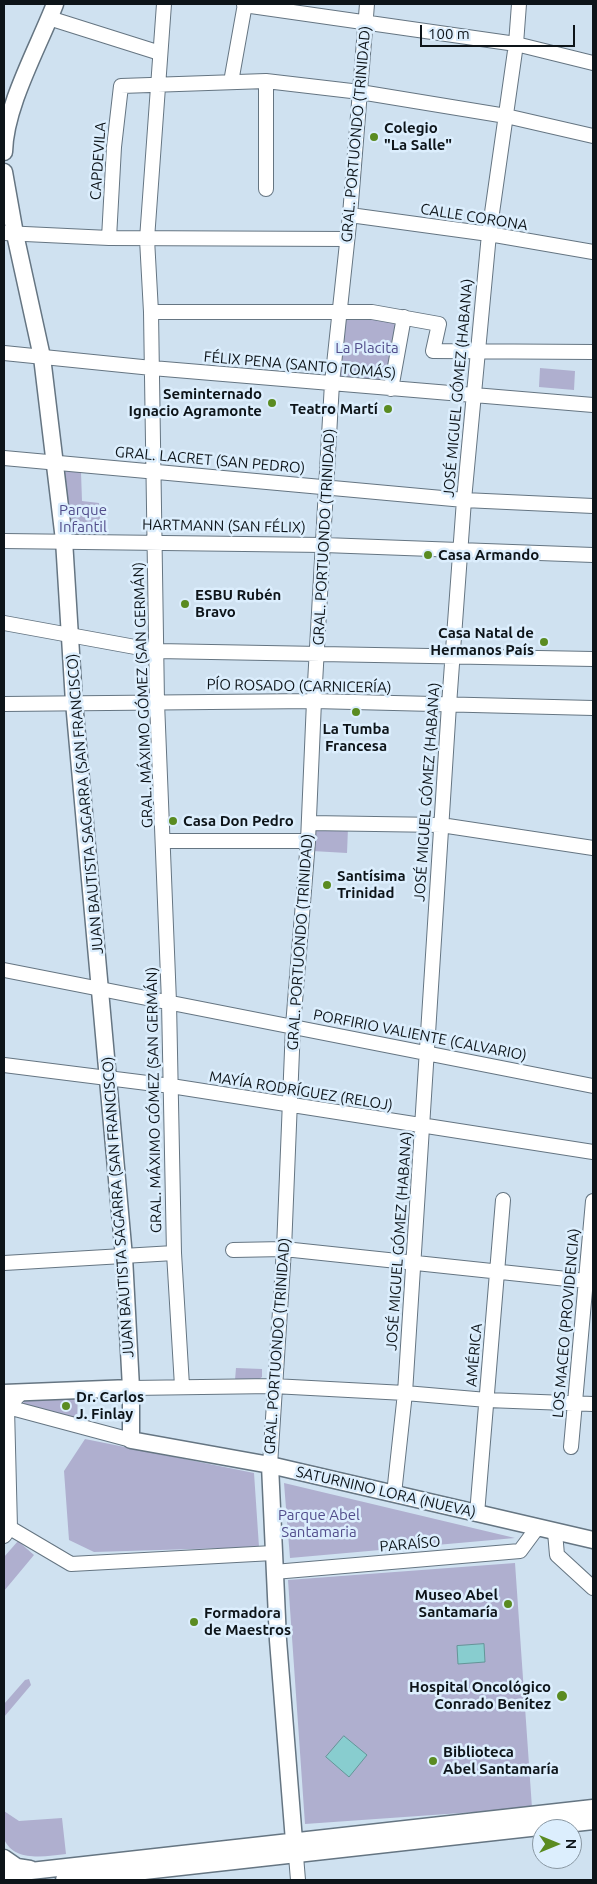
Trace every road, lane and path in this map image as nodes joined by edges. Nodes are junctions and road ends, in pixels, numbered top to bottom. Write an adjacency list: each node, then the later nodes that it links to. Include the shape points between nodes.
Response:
1 (164, 4): 8 (street, GRAL. MÁXIMO GÓMEZ (SAN GERMÁN))
2 (244, 4): 6 (street); 11 (street)
3 (367, 4): 6 (street, GRAL. PORTUONDO (TRINIDAD))
4 (519, 4): 7 (street, JOSÉ MIGUEL GÓMEZ (HABANA))
5 (52, 11): 8 (street); 15 (main road)
6 (365, 22): 7 (street); 13 (street, GRAL. PORTUONDO (TRINIDAD))
7 (516, 44): 9 (street); 14 (street, JOSÉ MIGUEL GÓMEZ (HABANA))
8 (160, 53): 12 (street, GRAL. MÁXIMO GÓMEZ (SAN GERMÁN))
9 (593, 63)
10 (266, 81): 11 (street); 13 (street); 19 (street)
11 (230, 82): 12 (street)
12 (158, 87): 23 (street, CAPDEVILA, via 121,86); 24 (street, GRAL. MÁXIMO GÓMEZ (SAN GERMÁN))
13 (360, 92): 14 (street); 20 (street, GRAL. PORTUONDO (TRINIDAD))
14 (506, 116): 16 (street); 22 (street, JOSÉ MIGUEL GÓMEZ (HABANA))
15 (4, 136): 17 (main road)
16 (593, 136)
17 (4, 152)
18 (4, 172): 21 (main road, JUAN BAUTISTA SAGARRA (SAN FRANCISCO))
19 (266, 189)
20 (350, 215): 22 (street, CALLE CORONA); 25 (street, GRAL. PORTUONDO (TRINIDAD))
21 (9, 234): 23 (street); 33 (main road, JUAN BAUTISTA SAGARRA (SAN FRANCISCO))
22 (489, 234): 26 (street, CALLE CORONA); 30 (street, JOSÉ MIGUEL GÓMEZ (HABANA))
23 (109, 238): 24 (street)
24 (146, 239): 25 (street); 27 (street, GRAL. MÁXIMO GÓMEZ (SAN GERMÁN))
25 (347, 239): 28 (street, GRAL. PORTUONDO (TRINIDAD))
26 (593, 252)
27 (151, 312): 28 (street); 34 (street, GRAL. MÁXIMO GÓMEZ (SAN GERMÁN))
28 (339, 312): 29 (street, via 372,312); 35 (street, GRAL. PORTUONDO (TRINIDAD))
29 (404, 317): 30 (street, via 439,324 433,351); 36 (street)
30 (478, 352): 31 (street); 37 (street, JOSÉ MIGUEL GÓMEZ (HABANA))
31 (593, 352)
32 (4, 354): 33 (street, FÉLIX PENA (SANTO TOMÁS))
33 (42, 357): 34 (street, FÉLIX PENA (SANTO TOMÁS)); 40 (main road, JUAN BAUTISTA SAGARRA (SAN FRANCISCO))
34 (152, 368): 35 (street, FÉLIX PENA (SANTO TOMÁS)); 41 (street, GRAL. MÁXIMO GÓMEZ (SAN GERMÁN))
35 (332, 383): 36 (street, FÉLIX PENA (SANTO TOMÁS)); 42 (street, GRAL. PORTUONDO (TRINIDAD))
36 (392, 389): 37 (street, FÉLIX PENA (SANTO TOMÁS))
37 (473, 394): 38 (street, FÉLIX PENA (SANTO TOMÁS)); 43 (street, JOSÉ MIGUEL GÓMEZ (HABANA))
38 (593, 405)
39 (4, 458): 40 (street, GRAL. LACRET (SAN PEDRO))
40 (56, 463): 41 (street, GRAL. LACRET (SAN PEDRO)); 46 (main road, JUAN BAUTISTA SAGARRA (SAN FRANCISCO))
41 (153, 472): 42 (street, GRAL. LACRET (SAN PEDRO)); 47 (street, GRAL. MÁXIMO GÓMEZ (SAN GERMÁN))
42 (327, 487): 43 (street, GRAL. LACRET (SAN PEDRO)); 48 (street, GRAL. PORTUONDO (TRINIDAD))
43 (464, 500): 44 (street, GRAL. LACRET (SAN PEDRO)); 49 (street, JOSÉ MIGUEL GÓMEZ (HABANA))
44 (593, 506)
45 (4, 540): 46 (street, HARTMANN (SAN FÉLIX))
46 (64, 540): 47 (street, HARTMANN (SAN FÉLIX)); 52 (main road, JUAN BAUTISTA SAGARRA (SAN FRANCISCO))
47 (154, 541): 48 (street, HARTMANN (SAN FÉLIX)); 53 (street, GRAL. MÁXIMO GÓMEZ (SAN GERMÁN))
48 (324, 545): 49 (street, HARTMANN (SAN FÉLIX)); 54 (street, GRAL. PORTUONDO (TRINIDAD))
49 (461, 550): 50 (street, HARTMANN (SAN FÉLIX)); 55 (street, JOSÉ MIGUEL GÓMEZ (HABANA))
50 (593, 555)
51 (4, 623): 52 (street)
52 (71, 636): 53 (street); 58 (main road, JUAN BAUTISTA SAGARRA (SAN FRANCISCO))
53 (157, 651): 54 (street); 59 (street, GRAL. MÁXIMO GÓMEZ (SAN GERMÁN))
54 (317, 653): 55 (street); 57 (street, GRAL. PORTUONDO (TRINIDAD))
55 (454, 656): 56 (street); 61 (street, JOSÉ MIGUEL GÓMEZ (HABANA))
56 (593, 659)
57 (314, 701): 59 (street, PÍO ROSADO (CARNICERÍA)); 61 (street, PÍO ROSADO (CARNICERÍA)); 63 (street, GRAL. PORTUONDO (TRINIDAD))
58 (74, 702): 59 (street, PÍO ROSADO (CARNICERÍA)); 60 (street, PÍO ROSADO (CARNICERÍA)); 69 (main road, JUAN BAUTISTA SAGARRA (SAN FRANCISCO))
59 (157, 702): 65 (street, GRAL. MÁXIMO GÓMEZ (SAN GERMÁN))
60 (4, 704)
61 (449, 705): 62 (street, PÍO ROSADO (CARNICERÍA)); 64 (street, JOSÉ MIGUEL GÓMEZ (HABANA))
62 (593, 708)
63 (309, 823): 64 (street); 66 (street, GRAL. PORTUONDO (TRINIDAD))
64 (441, 825): 67 (street); 72 (street, JOSÉ MIGUEL GÓMEZ (HABANA))
65 (164, 840): 66 (street); 70 (street, GRAL. MÁXIMO GÓMEZ (SAN GERMÁN))
66 (308, 840): 71 (street, GRAL. PORTUONDO (TRINIDAD))
67 (593, 848)
68 (4, 970): 69 (street, PORFIRIO VALIENTE (CALVARIO))
69 (101, 989): 70 (street, PORFIRIO VALIENTE (CALVARIO)); 74 (main road, JUAN BAUTISTA SAGARRA (SAN FRANCISCO))
70 (169, 1002): 71 (street, PORFIRIO VALIENTE (CALVARIO)); 75 (street, GRAL. MÁXIMO GÓMEZ (SAN GERMÁN))
71 (293, 1026): 72 (street, PORFIRIO VALIENTE (CALVARIO)); 77 (street, GRAL. PORTUONDO (TRINIDAD))
72 (426, 1052): 76 (street, PORFIRIO VALIENTE (CALVARIO)); 78 (street, JOSÉ MIGUEL GÓMEZ (HABANA))
73 (4, 1065): 74 (street, MAYÍA RODRÍGUEZ (RELOJ))
74 (108, 1077): 75 (street, MAYÍA RODRÍGUEZ (RELOJ)); 85 (main road, JUAN BAUTISTA SAGARRA (SAN FRANCISCO))
75 (171, 1086): 77 (street, MAYÍA RODRÍGUEZ (RELOJ)); 84 (street, GRAL. MÁXIMO GÓMEZ (SAN GERMÁN))
76 (593, 1086)
77 (290, 1106): 78 (street, MAYÍA RODRÍGUEZ (RELOJ)); 82 (street, GRAL. PORTUONDO (TRINIDAD))
78 (422, 1126): 79 (street, MAYÍA RODRÍGUEZ (RELOJ)); 86 (street, JOSÉ MIGUEL GÓMEZ (HABANA))
79 (593, 1152)
80 (503, 1200): 88 (street, AMÉRICA)
81 (593, 1201): 89 (street, LOS MACEO (PROVIDENCIA))
82 (284, 1249): 83 (street); 86 (street); 91 (street, GRAL. PORTUONDO (TRINIDAD))
83 (233, 1250)
84 (174, 1253): 85 (street); 90 (street, GRAL. MÁXIMO GÓMEZ (SAN GERMÁN))
85 (124, 1257): 87 (street); 92 (main road, JUAN BAUTISTA SAGARRA (SAN FRANCISCO))
86 (414, 1262): 88 (street); 93 (street, JOSÉ MIGUEL GÓMEZ (HABANA))
87 (4, 1263)
88 (498, 1272): 89 (street); 94 (street, AMÉRICA)
89 (586, 1281): 96 (street, LOS MACEO (PROVIDENCIA))
90 (182, 1386): 91 (street); 92 (street)
91 (273, 1386): 93 (street); 100 (street, GRAL. PORTUONDO (TRINIDAD))
92 (131, 1388): 95 (main road, via 22,1392); 98 (main road, JUAN BAUTISTA SAGARRA (SAN FRANCISCO))
93 (405, 1392): 94 (street); 101 (street, JOSÉ MIGUEL GÓMEZ (HABANA))
94 (487, 1400): 96 (street); 102 (street, AMÉRICA)
95 (5, 1402): 98 (street, SATURNINO LORA (NUEVA)); 104 (street)
96 (576, 1403): 97 (street); 99 (street, LOS MACEO (PROVIDENCIA))
97 (593, 1404)
98 (131, 1440): 100 (main road, SATURNINO LORA (NUEVA))
99 (571, 1447)
100 (270, 1465): 101 (main road, SATURNINO LORA (NUEVA)); 107 (main road, GRAL. PORTUONDO (TRINIDAD))
101 (394, 1494): 102 (main road, SATURNINO LORA (NUEVA))
102 (477, 1514): 103 (main road, SATURNINO LORA (NUEVA))
103 (537, 1528): 105 (main road, SATURNINO LORA (NUEVA)); 108 (street, PARAÍSO, via 520,1551)
104 (6, 1530): 107 (street, via 71,1564)
105 (555, 1532): 106 (main road, SATURNINO LORA (NUEVA)); 109 (street, via 557,1555)
106 (593, 1540)
107 (273, 1553): 108 (main road, GRAL. PORTUONDO (TRINIDAD))
108 (274, 1572): 112 (main road, GRAL. PORTUONDO (TRINIDAD))
109 (593, 1588)
110 (593, 1808): 112 (main road)
111 (593, 1821): 112 (main road)
112 (295, 1847): 114 (main road); 116 (main road); 117 (street, GRAL. PORTUONDO (TRINIDAD))
113 (4, 1858): 114 (main road, via 17,1867)
114 (37, 1870): 115 (main road)
115 (4, 1874)
116 (64, 1880)
117 (298, 1880)

